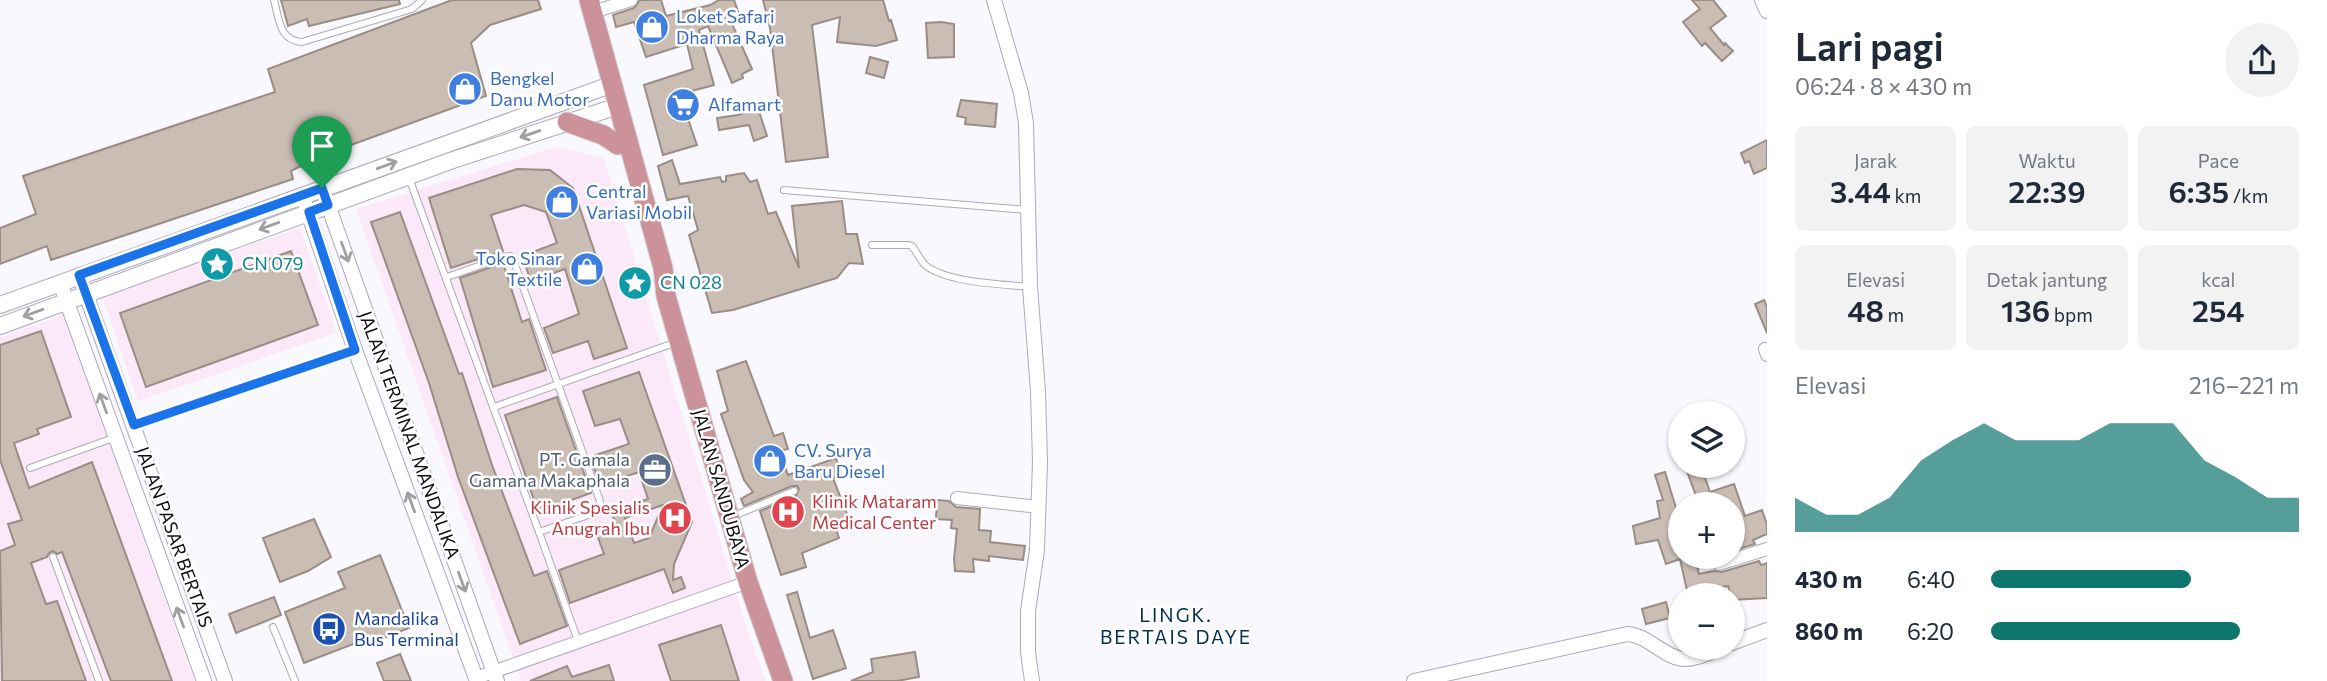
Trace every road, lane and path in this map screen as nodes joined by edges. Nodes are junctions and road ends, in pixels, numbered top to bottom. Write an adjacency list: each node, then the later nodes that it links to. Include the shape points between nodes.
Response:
1 (274, 0): 2 (lane, via 283,32 299,42 415,8)
2 (422, 0)
3 (631, 0): 6 (street)
4 (994, 0): 17 (street, via 1023,103)
5 (1762, 0): 7 (street)
6 (587, 4): 8 (highway, JALAN SANDUBAYA)
7 (1767, 11)
8 (608, 86): 9 (highway, JALAN SANDUBAYA); 13 (main road, one-way to 8)
9 (613, 107): 10 (main road); 11 (highway, JALAN SANDUBAYA); 25 (highway, JALAN SANDUBAYA, via 663,268)
10 (567, 122): 11 (highway); 12 (main road, one-way to 12)
11 (618, 145): 25 (highway, JALAN SANDUBAYA, via 653,272)
12 (408, 176): 16 (main road); 21 (lane)
13 (322, 188): 15 (main road); 16 (street, JALAN TERMINAL MANDALIKA)
14 (784, 190): 17 (lane)
15 (302, 195): 18 (street); 20 (main road)
16 (328, 205): 18 (main road); 50 (street, JALAN TERMINAL MANDALIKA, one-way to 50)
17 (1028, 210): 23 (street)
18 (309, 212): 24 (main road, one-way to 24); 30 (street)
19 (872, 246): 23 (lane, via 909,245 939,273)
20 (79, 275): 22 (main road); 24 (street, JALAN PASAR BERTAIS)
21 (447, 277): 31 (lane, via 510,256); 32 (lane)
22 (60, 283): 26 (street); 27 (main road)
23 (1030, 287): 38 (street, via 1038,391)
24 (86, 294): 26 (main road); 33 (street, JALAN PASAR BERTAIS)
25 (666, 296): 29 (highway, JALAN SANDUBAYA)
26 (67, 301): 28 (main road, one-way to 28); 34 (street, one-way to 26)
27 (0, 305)
28 (0, 326)
29 (679, 342): 31 (lane); 39 (highway, JALAN SANDUBAYA)
30 (355, 350): 33 (lane); 51 (street, one-way to 30)
31 (558, 384): 32 (lane); 40 (lane, via 600,501 594,513)
32 (494, 407): 40 (lane)
33 (134, 425): 54 (street, JALAN PASAR BERTAIS)
34 (116, 437): 35 (lane); 53 (street, one-way to 34)
35 (30, 468)
36 (794, 491): 39 (lane)
37 (957, 498): 38 (street)
38 (1039, 508): 57 (street, via 1028,611)
39 (730, 518): 44 (highway, JALAN SANDUBAYA)
40 (539, 532): 48 (lane)
41 (1767, 549): 42 (street)
42 (1745, 556)
43 (53, 557): 52 (lane)
44 (748, 582): 48 (street); 56 (highway, JALAN SANDUBAYA)
45 (273, 627): 55 (lane)
46 (1767, 631): 47 (street)
47 (1745, 639)
48 (579, 642): 50 (street)
49 (1668, 653): 58 (street, via 1635,635 1614,636)
50 (496, 679): 51 (street)
51 (477, 680)
52 (99, 681)
53 (204, 681)
54 (225, 681)
55 (295, 681)
56 (783, 681)
57 (1031, 681)
58 (1415, 681)

